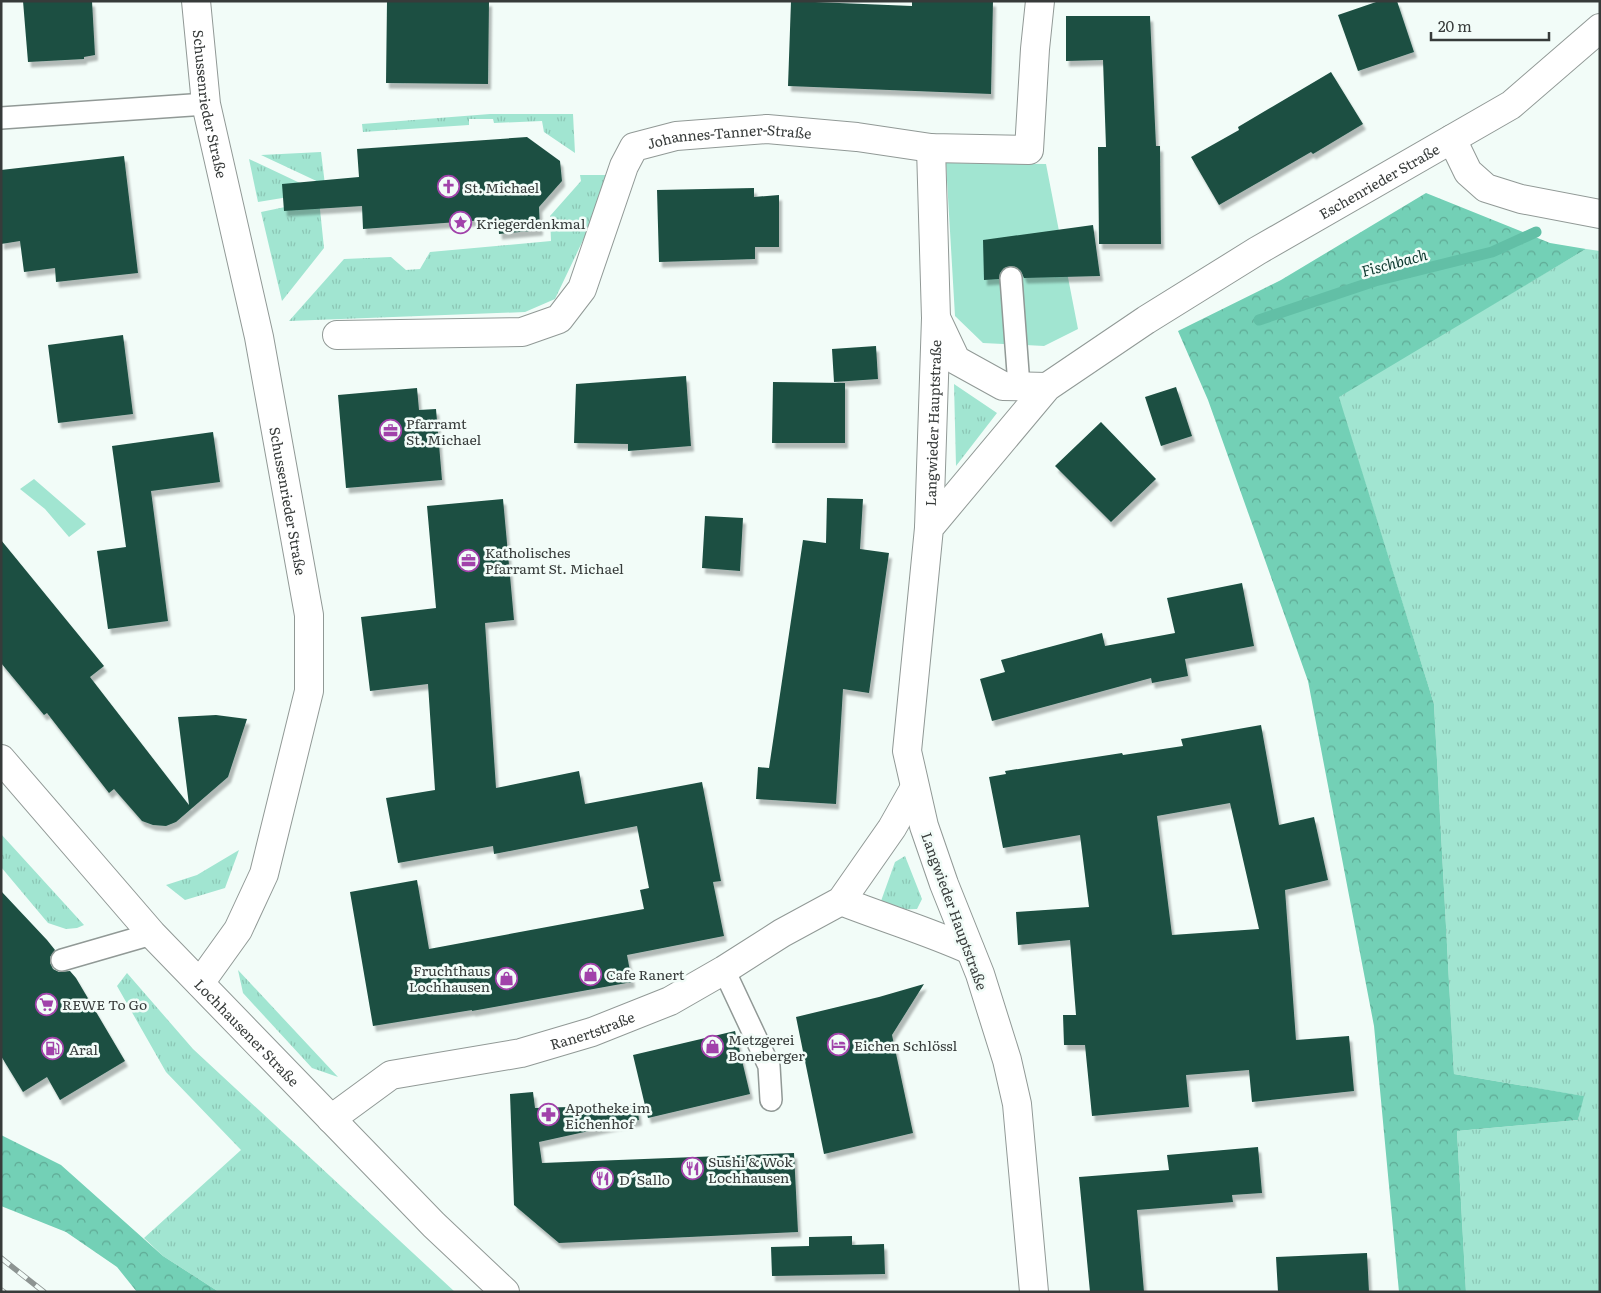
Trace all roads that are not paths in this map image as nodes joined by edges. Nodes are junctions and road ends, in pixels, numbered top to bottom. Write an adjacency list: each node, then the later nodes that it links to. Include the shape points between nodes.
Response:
1 (196, 1): 4 (street, Schussenrieder Straße)
2 (1040, 1): 7 (street, Johannes-Tanner-Straße, via 1029,150)
3 (1600, 28): 6 (street, Eschenrieder Straße, via 1511,105)
4 (206, 104): 5 (lane); 23 (street, Schussenrieder Straße, via 259,337 309,615 308,691 264,874 238,930)
5 (1, 118)
6 (1452, 140): 8 (street, via 1468,172 1486,188 1521,199); 11 (street, Eschenrieder Straße, via 1257,251)
7 (931, 148): 10 (street, Langwieder Hauptstraße); 12 (street, Johannes-Tanner-Straße, via 766,129 676,136 634,147 624,166 582,289 559,319 522,332)
8 (1600, 214)
9 (1011, 278): 13 (lane)
10 (936, 318): 13 (street, Langwieder Hauptstraße, via 956,360 1002,386); 15 (street, Langwieder Hauptstraße)
11 (1146, 320): 14 (street, Langwieder Hauptstraße)
12 (337, 335)
13 (1019, 386): 14 (street, Langwieder Hauptstraße)
14 (1048, 387): 15 (street, Langwieder Hauptstraße)
15 (929, 528): 17 (street, Langwieder Hauptstraße, via 907,751)
16 (1, 759): 19 (street, Lochhausener Straße)
17 (914, 789): 18 (street, Ranertstraße, via 892,828); 20 (street, Langwieder Hauptstraße, via 944,884)
18 (841, 901): 20 (street); 22 (street, Ranertstraße)
19 (152, 934): 21 (lane); 23 (street, Lochhausener Straße)
20 (970, 950): 27 (street, Langwieder Hauptstraße, via 1007,1060 1017,1104)
21 (62, 960)
22 (724, 970): 24 (lane, via 769,1066); 25 (street, Ranertstraße, via 670,1001 592,1032 521,1053 391,1075)
23 (200, 984): 25 (street, Lochhausener Straße)
24 (771, 1100)
25 (331, 1119): 26 (street, Lochhausener Straße, via 434,1225)
26 (505, 1292)
27 (1034, 1292)

